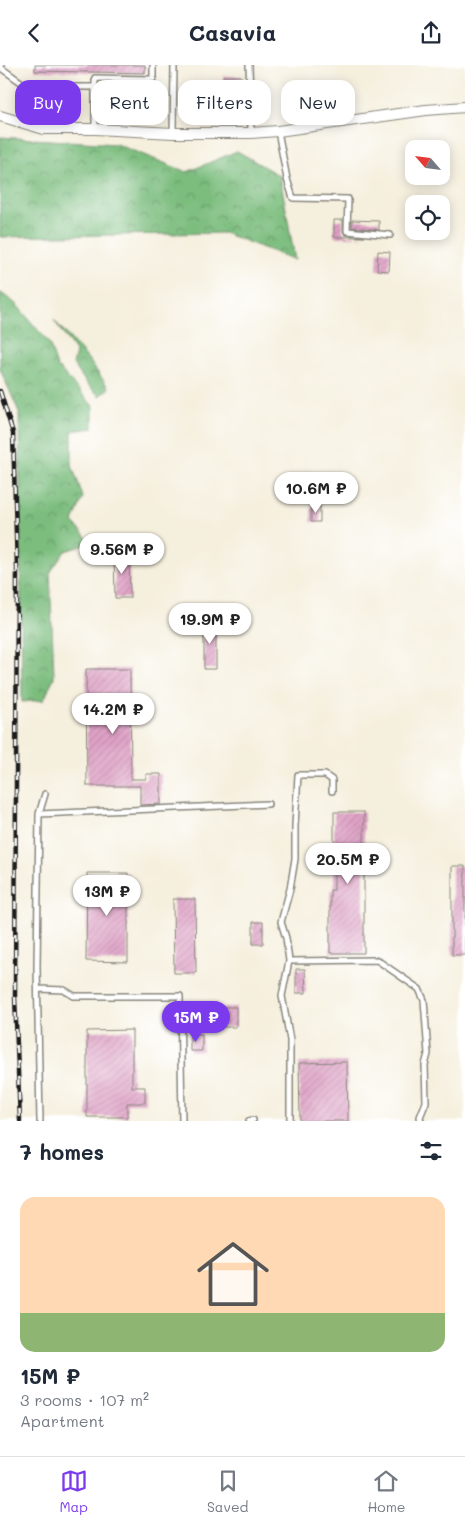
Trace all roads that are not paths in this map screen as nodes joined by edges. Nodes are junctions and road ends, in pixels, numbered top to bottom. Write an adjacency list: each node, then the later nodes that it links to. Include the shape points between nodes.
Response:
1 (1, 65): 6 (lane, via 28,87)
2 (153, 65): 5 (lane, via 153,79)
3 (174, 65): 12 (lane)
4 (249, 65): 13 (lane)
5 (95, 80)
6 (91, 87)
7 (465, 107): 11 (street)
8 (0, 116): 10 (street, via 44,129)
9 (95, 125): 10 (lane)
10 (95, 129): 12 (street)
11 (278, 131): 13 (street); 14 (lane, via 293,198 348,199 347,231)
12 (174, 133): 13 (street)
13 (250, 133)
14 (390, 235)
15 (332, 791): 19 (lane, via 332,780 325,775 298,775 295,859 281,922)
16 (45, 794): 18 (lane)
17 (268, 804): 18 (lane)
18 (39, 814): 20 (lane)
19 (289, 961): 23 (lane, via 282,996 290,1040); 24 (lane, via 377,960 419,989 424,1000 428,1054 425,1065 426,1102)
20 (38, 989): 21 (lane); 22 (lane, via 64,990 74,996 180,996)
21 (40, 1121)
22 (182, 1121)
23 (290, 1121)
24 (421, 1121)

